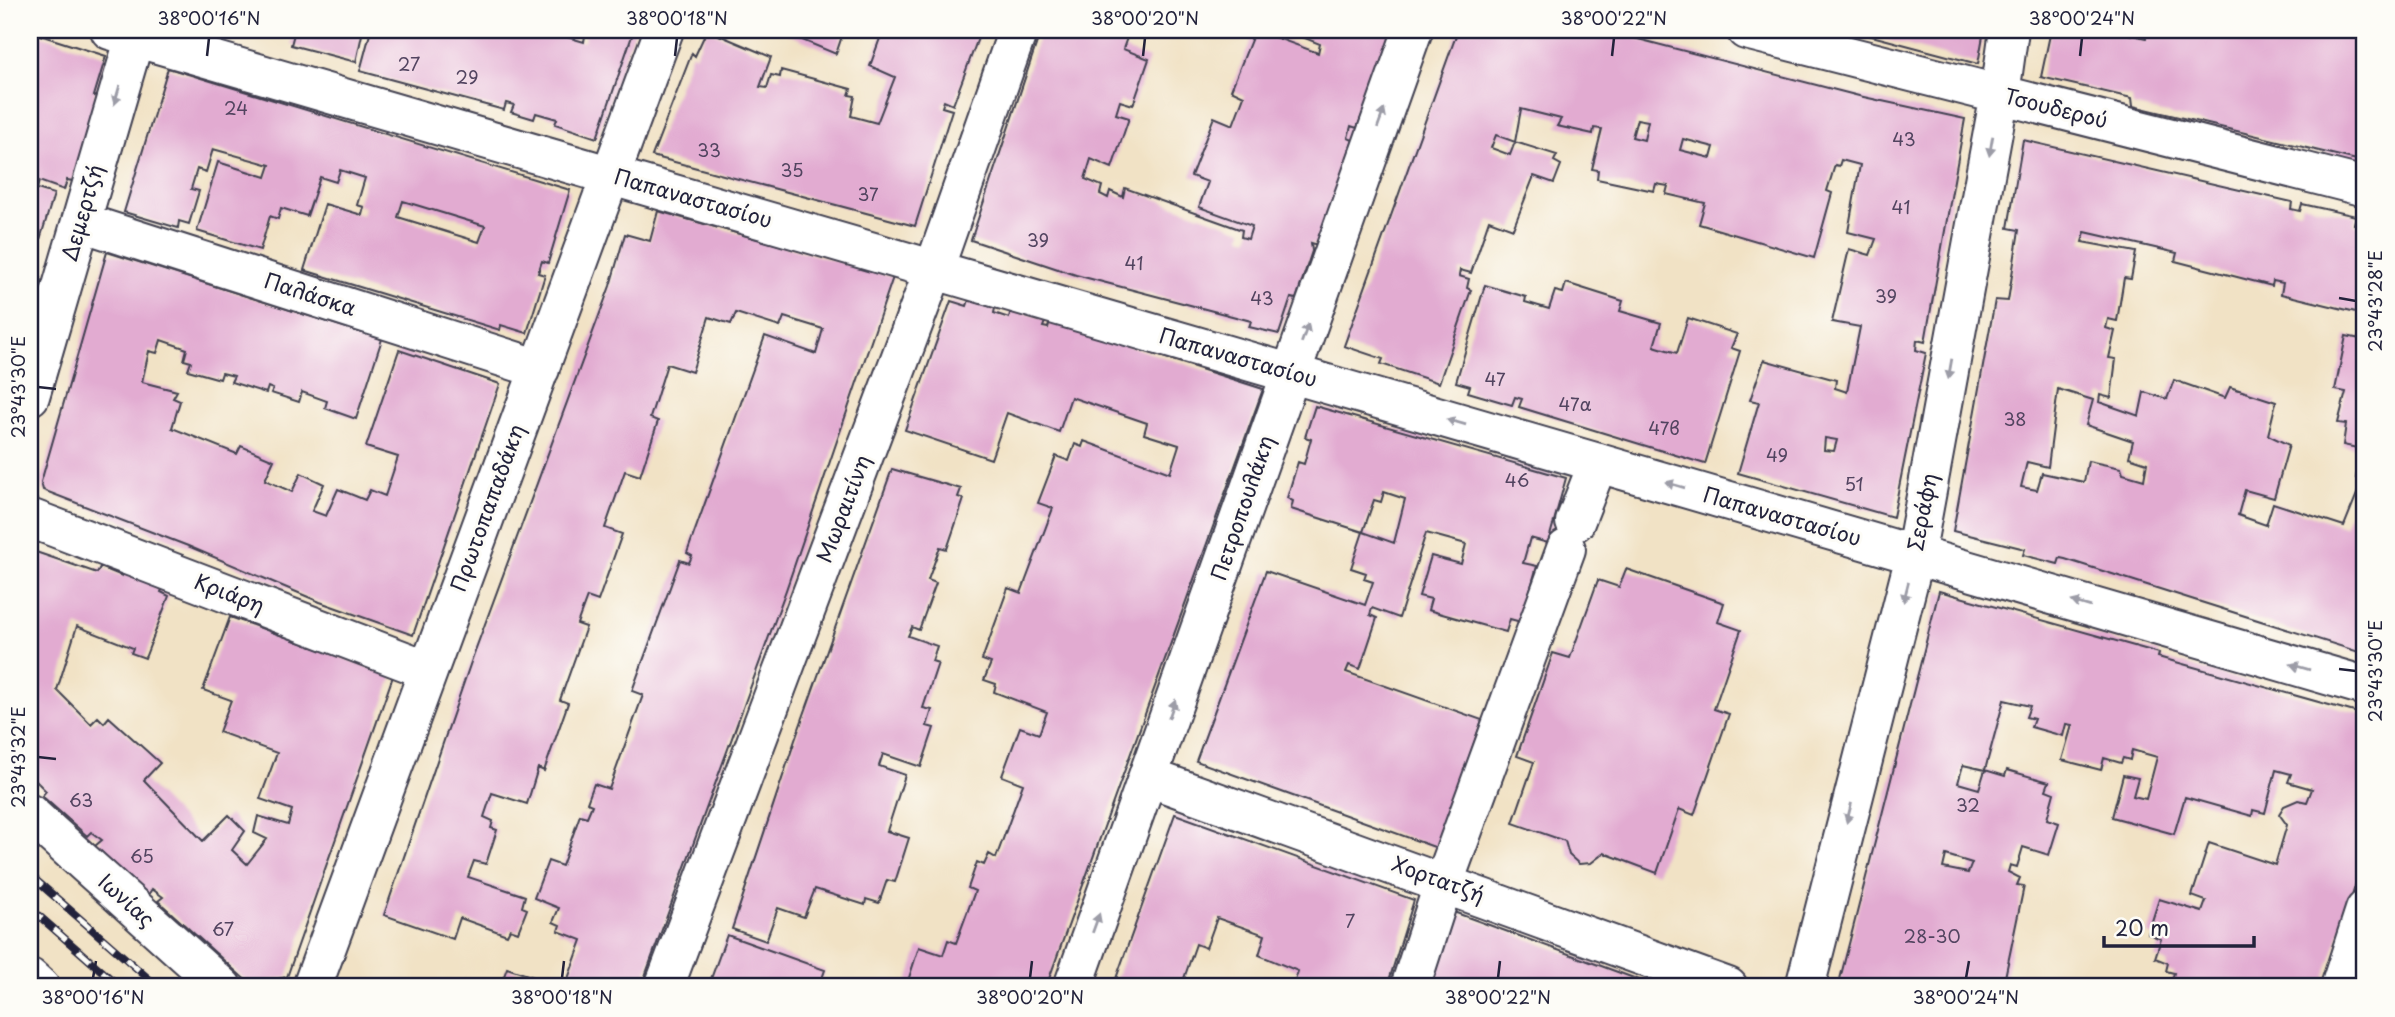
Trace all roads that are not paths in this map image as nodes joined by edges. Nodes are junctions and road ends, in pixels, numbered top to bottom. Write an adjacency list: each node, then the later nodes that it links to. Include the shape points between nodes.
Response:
1 (664, 30): 8 (street, Πρωτοπαπαδάκη)
2 (1018, 30): 11 (street, Μωραιτίνη)
3 (1413, 30): 13 (street, Πετροπουλάκη, one-way to 3)
4 (1746, 30): 7 (street, Τσουδερού)
5 (2009, 30): 7 (street, Σεράφη)
6 (127, 32): 8 (street, Παπαναστασίου); 10 (street, Δεμερτζή, one-way to 10)
7 (2000, 94): 9 (street, Τσουδερού); 17 (street, Σεράφη, one-way to 17)
8 (611, 175): 11 (street, Παπαναστασίου); 12 (street, Πρωτοπαπαδάκη)
9 (2365, 187)
10 (80, 222): 12 (street, Παλάσκα); 14 (street, Δεμερτζή)
11 (934, 269): 13 (street, Παπαναστασίου); 28 (street, Μωραιτίνη)
12 (540, 369): 18 (street, Πρωτοπαπαδάκη)
13 (1291, 374): 15 (street, Παπαναστασίου, one-way to 13); 20 (street, Πετροπουλάκη, one-way to 13)
14 (30, 396)
15 (1598, 463): 17 (street, Παπαναστασίου, one-way to 15); 22 (street)
16 (30, 518): 18 (street, Κριάρη)
17 (1915, 556): 19 (street, Παπαναστασίου, one-way to 17); 32 (street, Σεράφη, one-way to 32)
18 (428, 670): 27 (street, Πρωτοπαπαδάκη)
19 (2365, 686)
20 (1148, 777): 22 (street, Χορτατζή); 29 (street, Πετροπουλάκη, one-way to 20)
21 (30, 814): 26 (street, Ιωνίας)
22 (1444, 882): 30 (street); 31 (street, Χορτατζή)
23 (2365, 910): 33 (street)
24 (30, 978): 25 (street)
25 (40, 987)
26 (222, 987)
27 (312, 987)
28 (664, 987)
29 (1073, 987)
30 (1410, 987)
31 (1728, 987)
32 (1805, 987)
33 (2340, 987)

